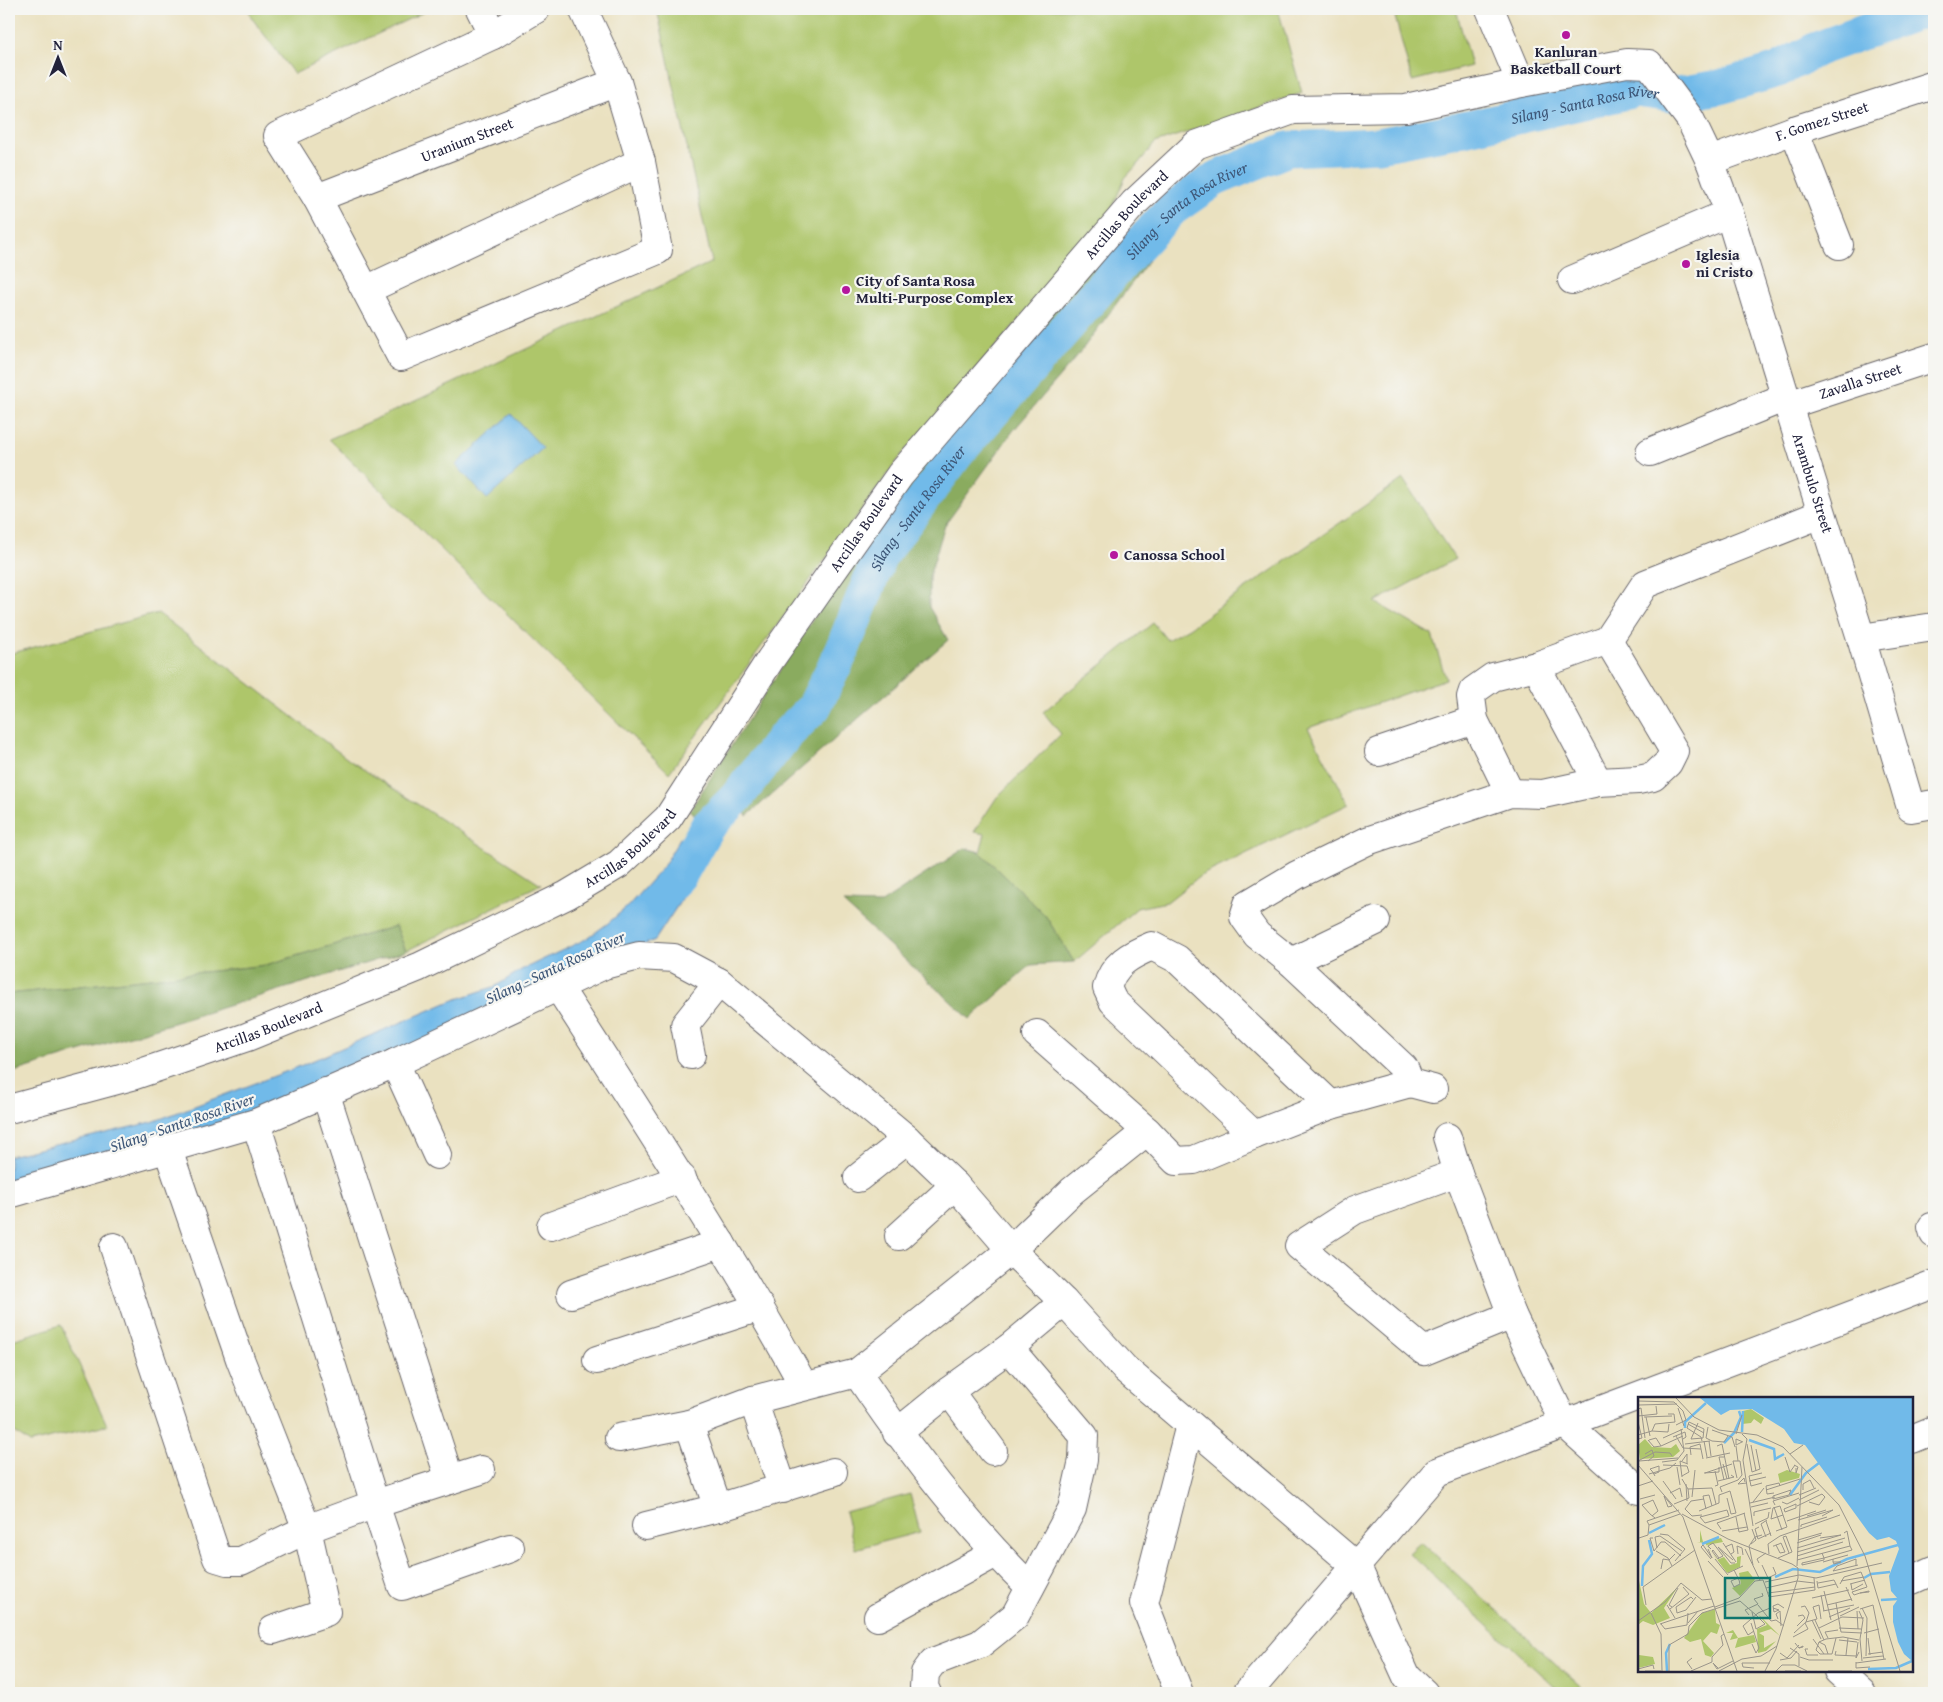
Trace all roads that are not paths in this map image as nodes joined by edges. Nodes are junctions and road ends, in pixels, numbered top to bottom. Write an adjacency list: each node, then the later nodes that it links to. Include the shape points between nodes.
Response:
1 (480, 9): 5 (street)
2 (536, 9): 5 (street)
3 (583, 9): 6 (street)
4 (1490, 9): 7 (street)
5 (493, 34): 12 (street, via 278,136)
6 (618, 82): 11 (street); 12 (street, Uranium Street)
7 (1521, 83): 10 (street, Arcillas Boulevard, via 1627,62 1649,64 1690,119); 39 (street, Arcillas Boulevard, via 1406,108 1293,110 1196,145 1134,203 900,475 770,660 668,818 619,864 567,895 419,967 247,1037 132,1076)
8 (1934, 85): 9 (street, F. Gomez Street)
9 (1794, 130): 10 (street, F. Gomez Street); 14 (street)
10 (1710, 161): 13 (street, Arambulo Street)
11 (641, 162): 16 (street); 16 (street, via 658,250 400,357)
12 (317, 198): 16 (street)
13 (1729, 213): 15 (street); 18 (street, Arambulo Street)
14 (1839, 245)
15 (1572, 280)
16 (366, 290)
17 (1934, 357): 18 (street, Zavalla Street)
18 (1787, 401): 19 (street, Zavalla Street); 20 (street, Arambulo Street)
19 (1650, 452)
20 (1821, 514): 22 (street, Arambulo Street); 23 (street, via 1645,584)
21 (1934, 627): 22 (street)
22 (1861, 638): 29 (street, Arambulo Street)
23 (1608, 640): 24 (street); 27 (street, via 1674,751 1662,770 1653,777)
24 (1536, 666): 25 (street, via 1493,677 1473,691); 27 (street)
25 (1474, 720): 26 (street); 28 (street)
26 (1379, 752)
27 (1598, 782): 28 (street, via 1543,794)
28 (1510, 793): 31 (street, via 1367,842 1297,875 1248,904 1244,917 1257,935)
29 (1922, 806)
30 (1376, 921): 31 (street)
31 (1291, 962): 38 (street, via 1422,1086)
32 (719, 982): 33 (street, via 674,958 639,956 604,965); 35 (street, via 686,1025); 44 (street)
33 (557, 985): 36 (street); 48 (street)
34 (1038, 1034): 41 (street)
35 (692, 1055)
36 (395, 1063): 37 (street); 46 (street)
37 (325, 1092): 40 (street); 78 (street)
38 (1331, 1105): 42 (street); 42 (street, via 1177,959 1152,946 1131,955 1110,974 1107,988 1113,1001)
39 (9, 1109)
40 (256, 1123): 45 (street); 81 (street)
41 (1147, 1131): 42 (street, via 1176,1161 1194,1160); 56 (street, via 1072,1191)
42 (1254, 1135)
43 (1447, 1137): 47 (street)
44 (907, 1139): 49 (street); 50 (street)
45 (167, 1147): 51 (street); 84 (street, via 240,1359)
46 (437, 1155)
47 (1458, 1173): 61 (street); 61 (street, via 1356,1210 1299,1246 1424,1351)
48 (682, 1178): 52 (street); 54 (street)
49 (858, 1178)
50 (955, 1185): 53 (street); 56 (street)
51 (9, 1194)
52 (551, 1226)
53 (899, 1236)
54 (721, 1243): 58 (street); 60 (street)
55 (114, 1247): 84 (street, via 217,1558 241,1561)
56 (1011, 1250): 59 (street); 64 (street)
57 (1934, 1284): 68 (street)
58 (571, 1294)
59 (1064, 1302): 62 (street); 70 (street, via 1125,1369)
60 (760, 1307): 63 (street); 65 (street)
61 (1512, 1315): 68 (street)
62 (1009, 1348): 66 (street); 90 (street, via 1084,1436 1083,1460 1072,1509)
63 (597, 1360)
64 (857, 1373): 65 (street); 72 (street)
65 (804, 1386): 67 (street)
66 (948, 1391): 72 (street); 75 (street)
67 (754, 1400): 69 (street); 79 (street)
68 (1564, 1423): 80 (street); 87 (street, via 1437,1472)
69 (689, 1424): 73 (street); 82 (street)
70 (1190, 1425): 87 (street); 96 (street, via 1144,1602)
71 (1934, 1430): 74 (street)
72 (897, 1434): 86 (street)
73 (619, 1438)
74 (1913, 1439)
75 (993, 1451)
76 (481, 1470): 78 (street)
77 (833, 1472): 79 (street)
78 (450, 1480): 81 (street)
79 (783, 1489): 82 (street)
80 (1638, 1489)
81 (375, 1504): 84 (street); 85 (street, via 402,1586)
82 (718, 1508): 83 (street)
83 (646, 1526)
84 (307, 1529): 92 (street, via 326,1612)
85 (510, 1548)
86 (996, 1553): 90 (street); 91 (street)
87 (1357, 1567): 94 (street); 97 (street)
88 (1934, 1570): 89 (street)
89 (1913, 1580)
90 (1030, 1587): 95 (street, via 1015,1616 980,1644 933,1662 925,1673)
91 (878, 1617)
92 (273, 1630)
93 (1839, 1672): 98 (street)
94 (1408, 1688)
95 (927, 1693)
96 (1178, 1693)
97 (1247, 1693)
98 (1862, 1693)

